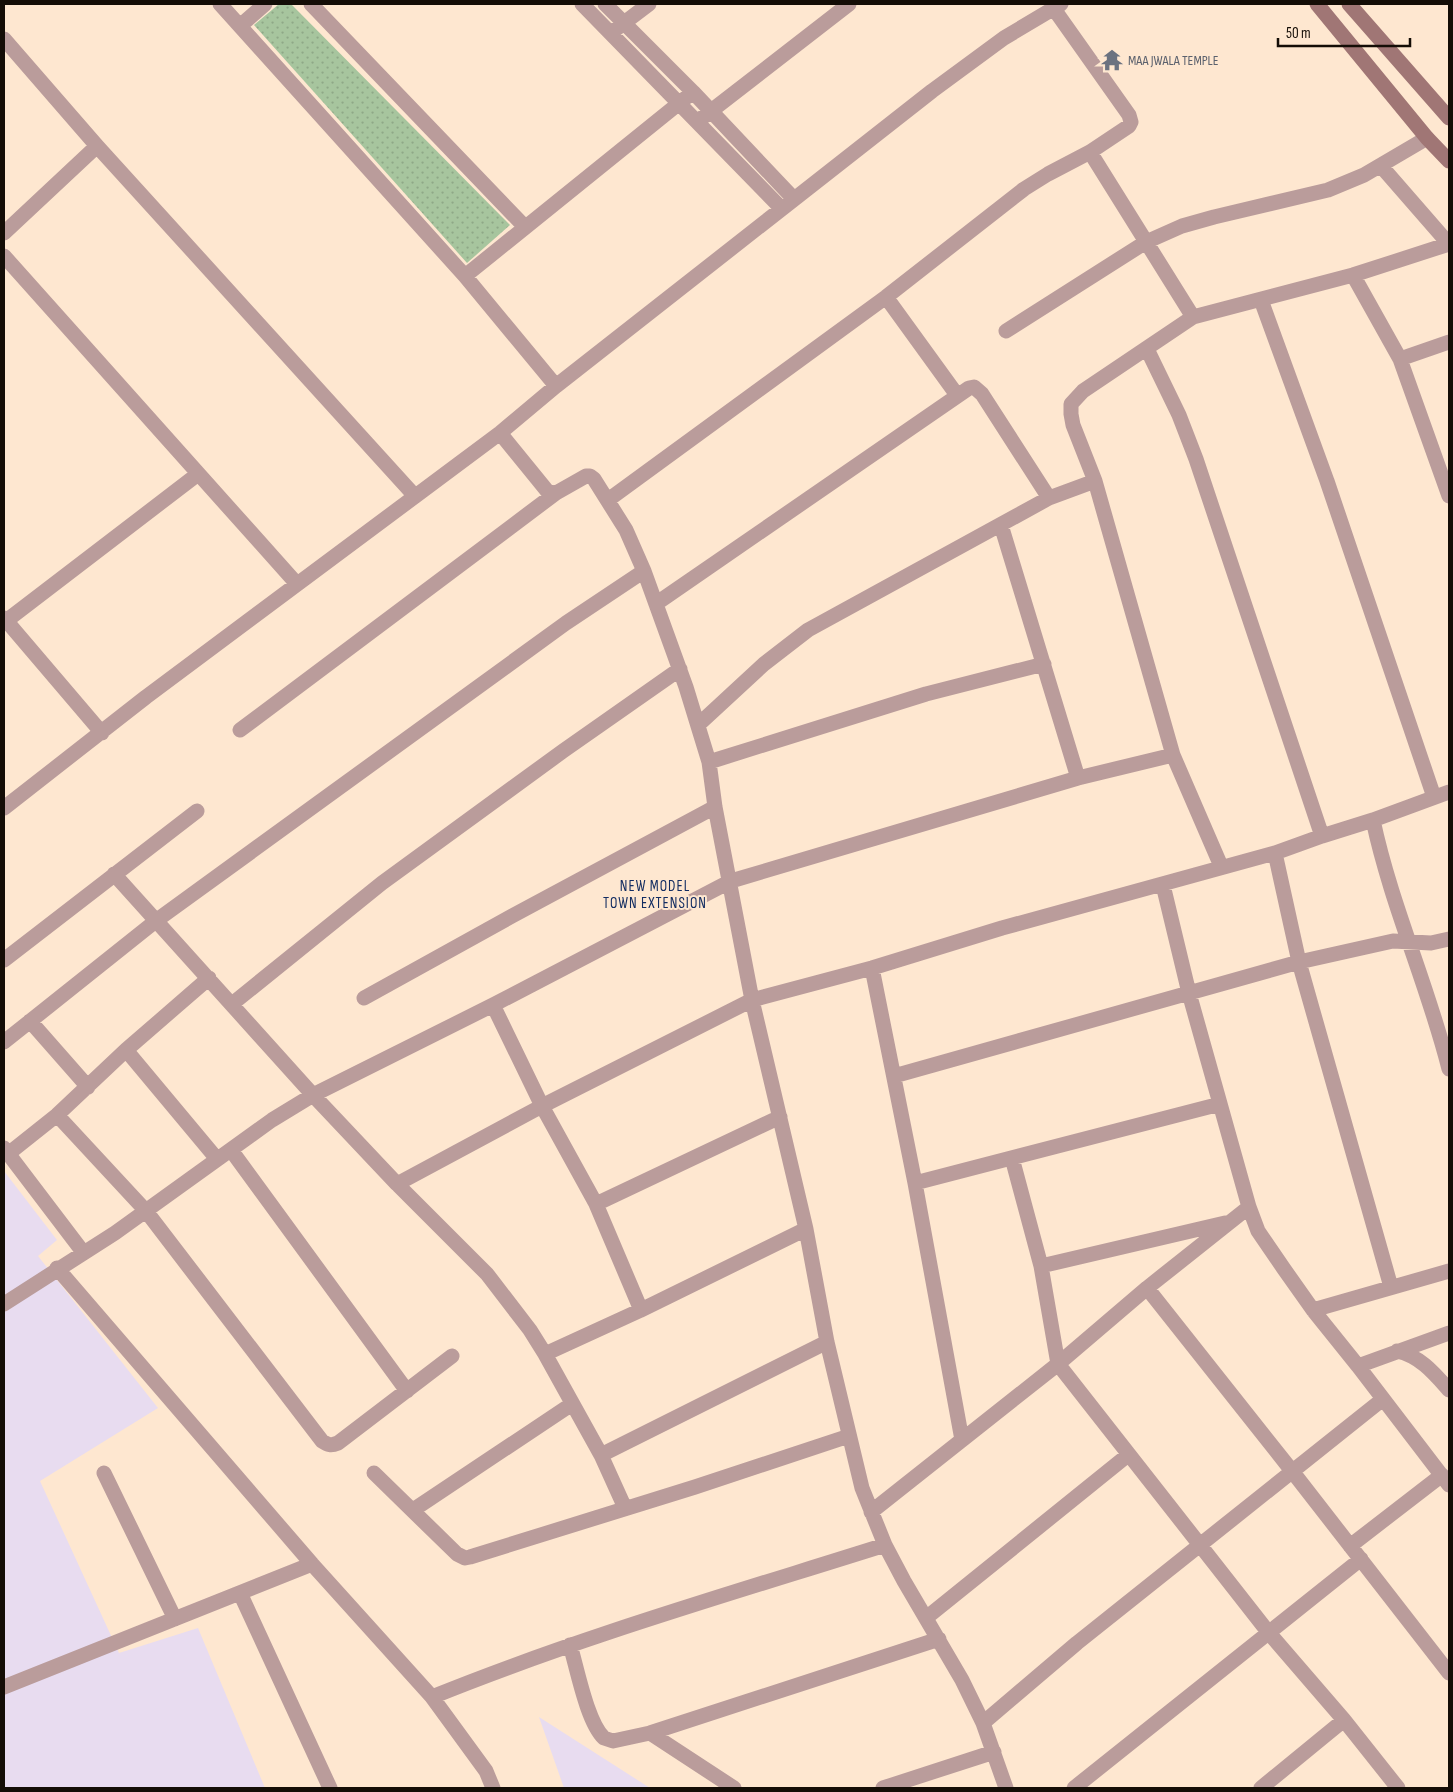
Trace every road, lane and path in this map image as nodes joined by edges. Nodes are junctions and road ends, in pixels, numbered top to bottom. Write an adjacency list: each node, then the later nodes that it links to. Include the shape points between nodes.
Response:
1 (220, 4): 12 (street)
2 (264, 4): 12 (street)
3 (311, 4): 27 (street)
4 (582, 4): 13 (street)
5 (605, 4): 11 (street)
6 (649, 4): 11 (street)
7 (849, 4): 17 (street)
8 (1317, 4): 20 (main road)
9 (1349, 4): 18 (main road)
10 (1057, 6): 22 (street, via 1131,122); 25 (street, via 1004,38)
11 (624, 23): 13 (street); 15 (street)
12 (240, 26): 33 (street)
13 (611, 33): 16 (street)
14 (4, 39): 21 (street)
15 (692, 92): 16 (street); 17 (street)
16 (680, 103): 19 (street); 27 (street)
17 (710, 112): 19 (street); 25 (street)
18 (1449, 118)
19 (698, 121): 26 (street)
20 (1428, 138): 23 (main road); 24 (street)
21 (97, 146): 28 (street); 47 (street)
22 (1090, 152): 29 (street); 34 (street, via 1024,188)
23 (1449, 161)
24 (1381, 166): 29 (street, via 1328,190 1182,226); 30 (street)
25 (794, 199): 26 (street)
26 (782, 209): 41 (street)
27 (525, 227): 33 (street)
28 (4, 233)
29 (1146, 242): 36 (street); 37 (street)
30 (1449, 244): 32 (street)
31 (4, 256): 44 (street)
32 (1353, 275): 35 (street); 40 (street)
33 (465, 276): 41 (street)
34 (886, 297): 42 (street); 50 (street)
35 (1261, 300): 36 (street); 65 (street, via 1327,481)
36 (1194, 317): 39 (street)
37 (1006, 331)
38 (1449, 342): 40 (street)
39 (1146, 349): 45 (street, via 1083,391 1071,404 1073,425); 70 (street, via 1179,415 1196,459)
40 (1400, 359): 48 (street)
41 (556, 386): 43 (street)
42 (957, 395): 49 (street, via 974,387 982,394); 54 (street)
43 (500, 433): 46 (street, via 548,492); 47 (street)
44 (198, 474): 53 (street); 55 (street)
45 (1095, 481): 49 (street); 61 (street)
46 (556, 493): 50 (street, via 582,476 590,476); 59 (street)
47 (414, 496): 53 (street)
48 (1449, 496)
49 (1049, 498): 51 (street)
50 (608, 500): 52 (street)
51 (1002, 526): 56 (street); 58 (street, via 808,630 764,664)
52 (644, 571): 54 (street); 76 (street)
53 (297, 584): 60 (street)
54 (657, 603): 57 (street)
55 (5, 619): 60 (street)
56 (1044, 664): 62 (street, via 926,694); 63 (street)
57 (680, 669): 58 (street); 86 (street, via 382,883)
58 (698, 725): 62 (street)
59 (240, 730)
60 (102, 733): 67 (street)
61 (1173, 755): 63 (street); 72 (street)
62 (709, 762): 66 (street)
63 (1078, 778): 74 (street)
64 (1449, 792): 65 (street)
65 (1434, 797): 69 (street)
66 (715, 807): 74 (street); 84 (street)
67 (4, 808)
68 (197, 811): 73 (street)
69 (1373, 820): 70 (street); 78 (street, via 1379,851)
70 (1322, 836): 71 (street)
71 (1276, 853): 72 (street); 80 (street)
72 (1221, 866): 75 (street)
73 (114, 874): 76 (street); 79 (street)
74 (731, 881): 85 (street); 87 (street)
75 (1163, 885): 81 (street, via 1002,928); 83 (street)
76 (157, 920): 82 (street); 88 (street)
77 (1449, 939): 78 (street, via 1431,943)
78 (1407, 941): 80 (street, via 1381,943); 89 (street)
79 (4, 960)
80 (1299, 962): 83 (street); 115 (street)
81 (872, 968): 85 (street); 93 (street)
82 (209, 978): 86 (street); 91 (street)
83 (1189, 993): 93 (street); 96 (street)
84 (364, 998)
85 (752, 1000): 97 (street); 99 (street)
86 (232, 1004): 95 (street)
87 (492, 1005): 95 (street); 97 (street)
88 (30, 1021): 90 (street); 94 (street)
89 (1446, 1040): 92 (street)
90 (4, 1042)
91 (126, 1050): 94 (street); 103 (street)
92 (1449, 1069)
93 (894, 1076): 104 (street)
94 (88, 1087): 98 (street)
95 (313, 1095): 100 (street); 105 (street)
96 (1220, 1104): 102 (street); 107 (street)
97 (542, 1106): 105 (street); 106 (street)
98 (57, 1115): 101 (street); 108 (street)
99 (780, 1117): 106 (street); 110 (street)
100 (230, 1150): 103 (street); 127 (street)
101 (6, 1151): 111 (street)
102 (1012, 1158): 104 (street); 112 (street)
103 (217, 1159): 108 (street)
104 (915, 1183): 132 (street)
105 (397, 1184): 123 (street, via 487,1274 530,1330)
106 (596, 1204): 118 (street)
107 (1249, 1206): 109 (street); 119 (street, via 1262,1237)
108 (146, 1211): 111 (street); 127 (street, via 322,1441 333,1445 338,1443)
109 (1230, 1222): 112 (street); 116 (street)
110 (806, 1229): 118 (street); 121 (street)
111 (83, 1252): 113 (street)
112 (1042, 1266): 125 (street)
113 (58, 1268): 117 (street); 146 (street)
114 (1449, 1271): 115 (street)
115 (1391, 1287): 119 (street)
116 (1147, 1288): 125 (street); 135 (street)
117 (4, 1304)
118 (641, 1310): 123 (street)
119 (1313, 1310): 126 (street)
120 (1449, 1333): 122 (street)
121 (827, 1342): 131 (street); 133 (street)
122 (1397, 1351): 126 (street); 128 (street, via 1410,1354 1424,1364)
123 (544, 1354): 130 (street)
124 (452, 1356): 127 (street)
125 (1058, 1364): 132 (street); 134 (street)
126 (1358, 1366): 129 (street)
127 (407, 1390)
128 (1449, 1390)
129 (1383, 1398): 135 (street); 138 (street)
130 (572, 1404): 133 (street); 140 (street)
131 (848, 1436): 139 (street); 141 (street)
132 (962, 1440): 141 (street)
133 (601, 1455): 139 (street)
134 (1128, 1455): 143 (street); 148 (street)
135 (1292, 1471): 143 (street); 144 (street)
136 (104, 1473): 149 (street)
137 (374, 1473): 140 (street)
138 (1446, 1480): 144 (street)
139 (625, 1508): 140 (street, via 465,1558)
140 (413, 1510)
141 (871, 1512): 142 (street)
142 (885, 1545): 148 (street); 152 (street)
143 (1199, 1545): 150 (street); 157 (street)
144 (1350, 1546): 145 (street)
145 (1361, 1559): 150 (street); 153 (street)
146 (312, 1564): 147 (street); 155 (street)
147 (240, 1593): 149 (street); 160 (street)
148 (926, 1618): 151 (street)
149 (175, 1619): 154 (street)
150 (1269, 1633): 156 (street); 165 (street)
151 (939, 1639): 157 (street); 158 (street)
152 (570, 1644): 155 (street); 158 (street, via 599,1734 613,1741)
153 (1449, 1673)
154 (4, 1687)
155 (432, 1697): 161 (street, via 486,1771)
156 (1344, 1720): 166 (street); 167 (street)
157 (983, 1723): 159 (street)
158 (650, 1733): 162 (street)
159 (994, 1752): 163 (street); 164 (street)
160 (330, 1788)
161 (493, 1788)
162 (734, 1788)
163 (883, 1788)
164 (1006, 1788)
165 (1074, 1788)
166 (1261, 1788)
167 (1398, 1788)

